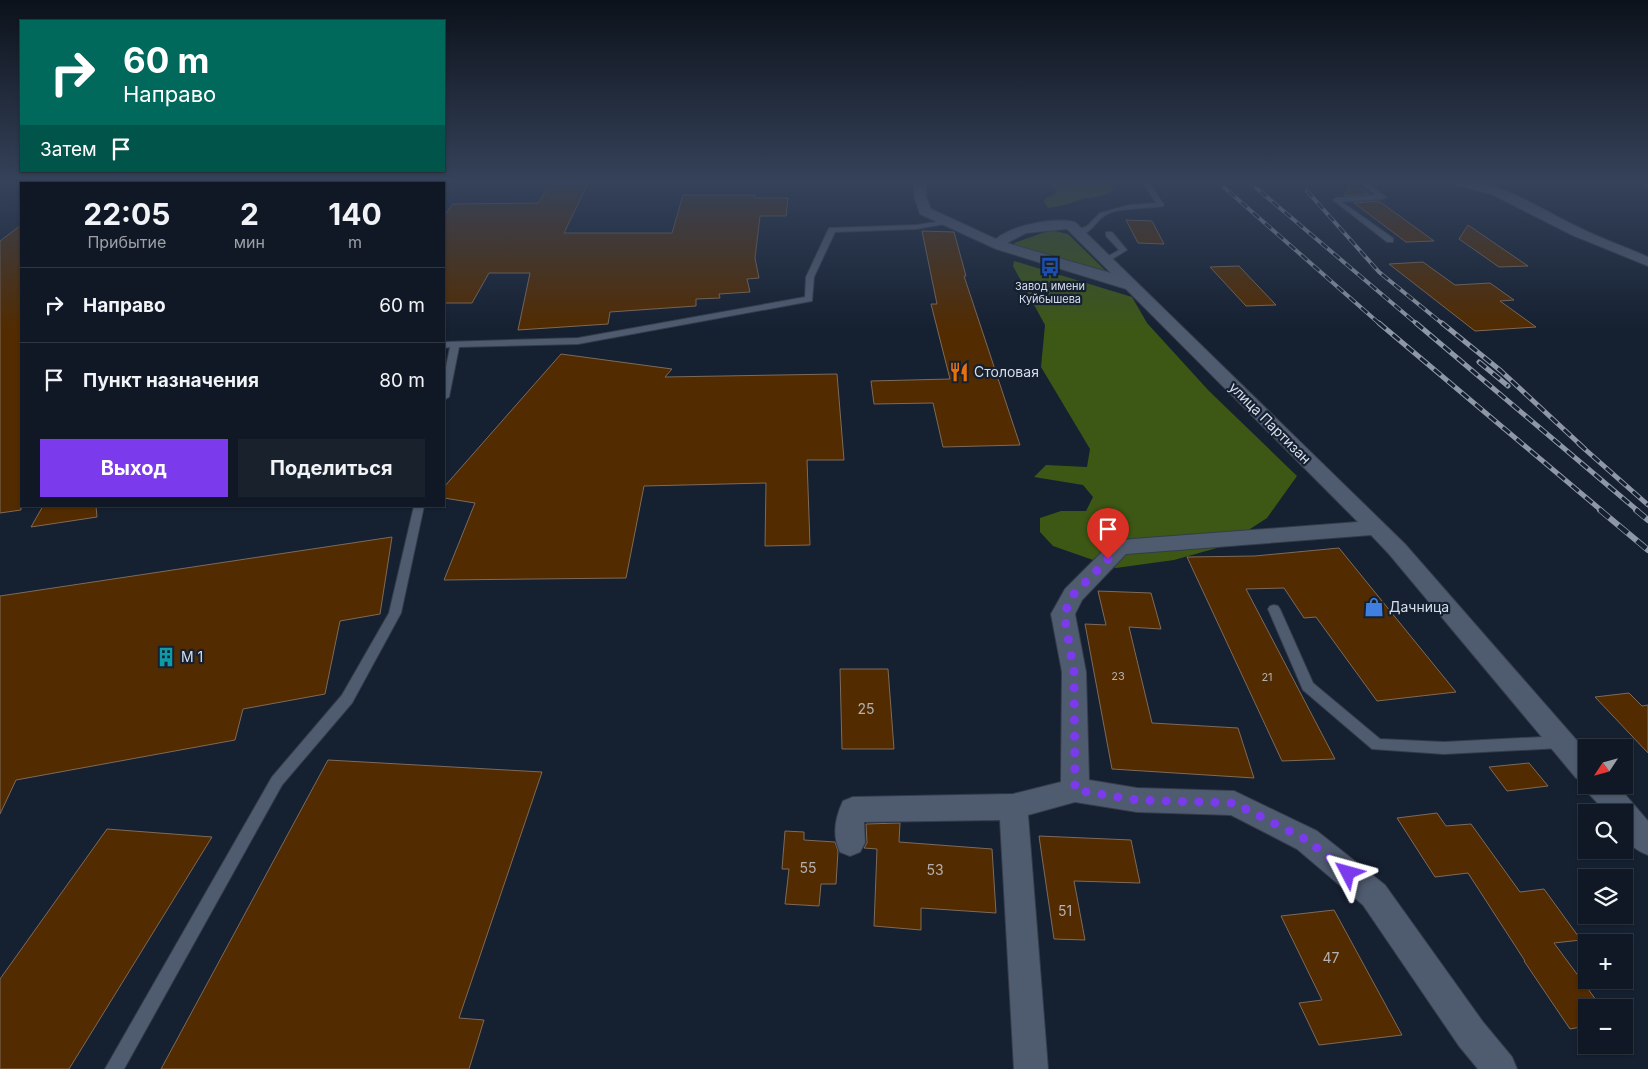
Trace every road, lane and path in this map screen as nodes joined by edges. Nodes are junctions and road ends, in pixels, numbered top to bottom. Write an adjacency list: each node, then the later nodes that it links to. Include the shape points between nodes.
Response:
1 (832, 231): 15 (lane, via 810,277 809,298 578,340)
2 (965, 231): 10 (street)
3 (1019, 231): 10 (street, улица Партизан, via 1008,234)
4 (1082, 231): 7 (lane)
5 (1378, 231): 9 (lane)
6 (1575, 231): 12 (street)
7 (1077, 233): 11 (street, улица Партизан)
8 (1109, 234): 11 (lane, via 1123,250)
9 (1390, 240)
10 (998, 244): 13 (street, via 1107,277)
11 (1106, 261): 13 (street, улица Партизан)
12 (1648, 262)
13 (1135, 290): 18 (street, улица Партизан)
14 (445, 345): 15 (lane)
15 (455, 346): 16 (lane)
16 (445, 392)
17 (419, 507): 29 (lane, via 395,613 347,699 277,781)
18 (1376, 528): 20 (street, улица Партизан); 22 (street, via 1120,547 1073,595 1064,614 1074,672)
19 (1274, 609): 20 (lane, via 1308,686 1377,745 1444,748)
20 (1562, 742): 21 (street, улица Партизан)
21 (1578, 761)
22 (1075, 790): 25 (street); 31 (street, via 1137,800 1234,803 1307,840 1374,895 1471,1034)
23 (1607, 794): 24 (street)
24 (1615, 804)
25 (1013, 807): 28 (street, via 853,810); 30 (street)
26 (1633, 825): 27 (street)
27 (1648, 842)
28 (850, 843)
29 (114, 1069)
30 (1031, 1069)
31 (1500, 1069)

